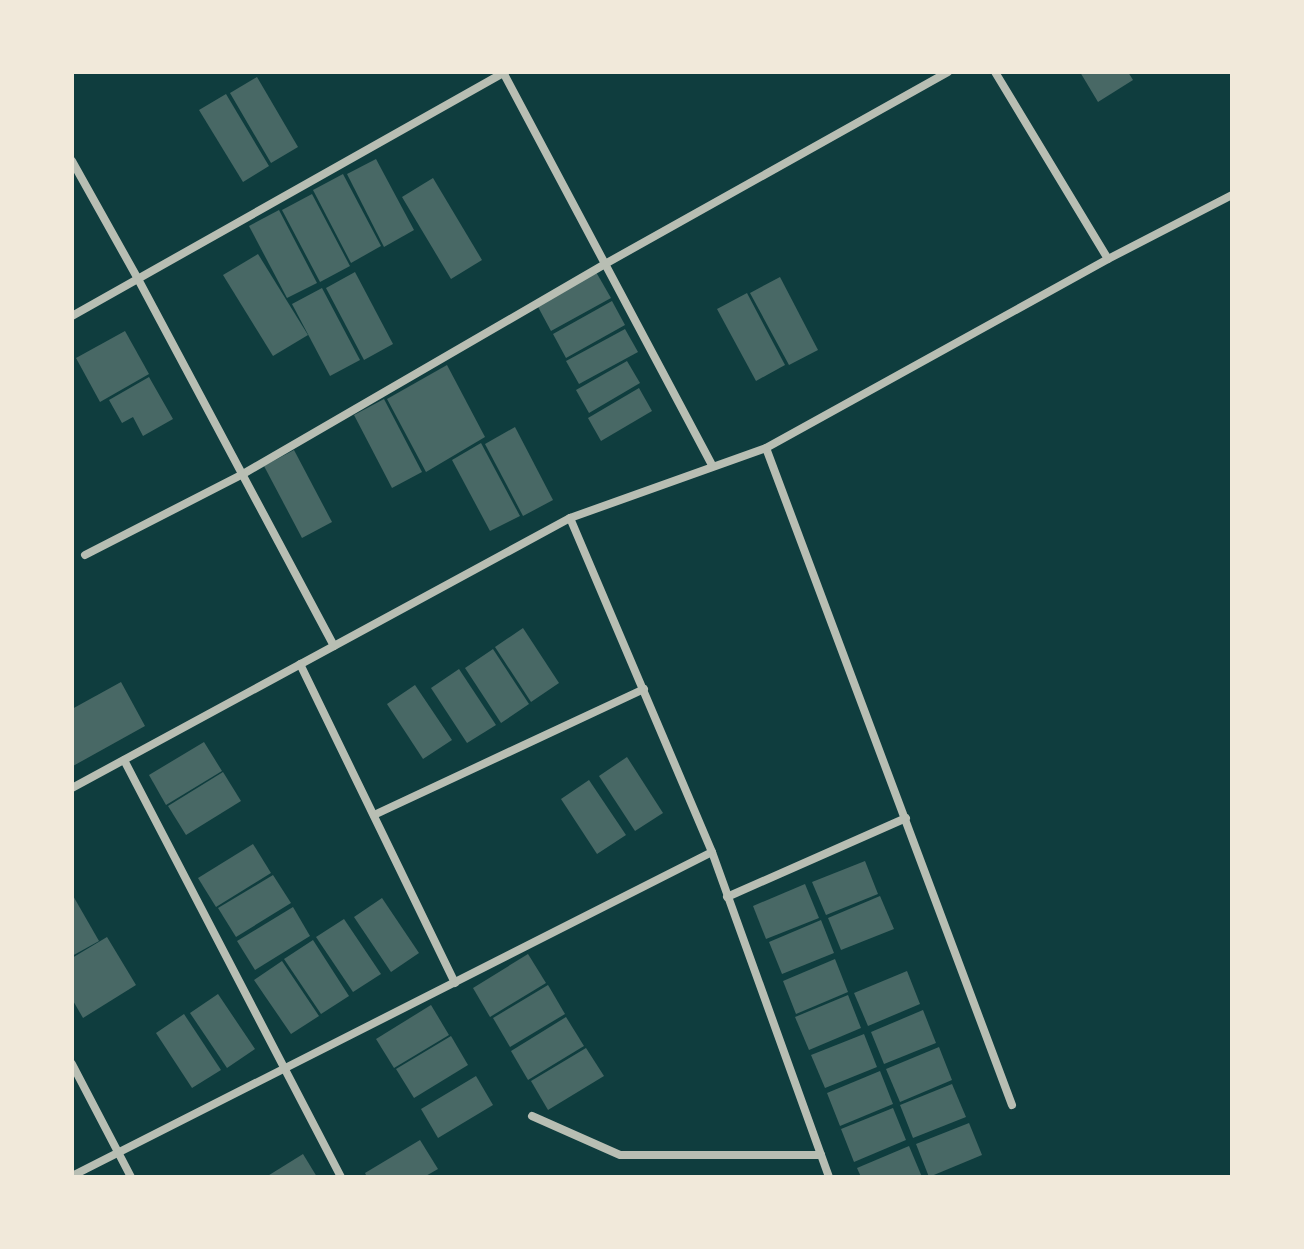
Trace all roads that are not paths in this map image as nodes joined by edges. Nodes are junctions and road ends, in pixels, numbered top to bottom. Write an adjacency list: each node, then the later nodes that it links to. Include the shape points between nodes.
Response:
1 (504, 72): 7 (street); 8 (street)
2 (948, 72): 7 (street)
3 (995, 72): 6 (street)
4 (72, 161): 8 (street)
5 (1232, 195): 6 (street)
6 (1108, 259): 10 (street)
7 (605, 264): 11 (street); 12 (street)
8 (138, 279): 9 (street); 12 (street)
9 (72, 316)
10 (766, 448): 11 (street); 21 (street)
11 (712, 465): 13 (street)
12 (243, 474): 14 (street); 15 (street)
13 (570, 518): 15 (street); 17 (street)
14 (85, 555)
15 (334, 646): 16 (street)
16 (300, 664): 18 (street); 20 (street)
17 (644, 689): 20 (street); 22 (street)
18 (124, 760): 19 (street); 26 (street)
19 (72, 788)
20 (374, 815): 24 (street)
21 (906, 818): 23 (street); 27 (street)
22 (712, 852): 23 (street); 24 (street)
23 (727, 897): 30 (street)
24 (455, 983): 26 (street)
25 (72, 1064): 29 (street)
26 (285, 1070): 29 (street); 33 (street)
27 (1012, 1105)
28 (532, 1116): 30 (street, via 620,1155)
29 (118, 1152): 31 (street); 32 (street)
30 (821, 1155): 34 (street)
31 (72, 1176)
32 (131, 1177)
33 (341, 1177)
34 (829, 1177)

